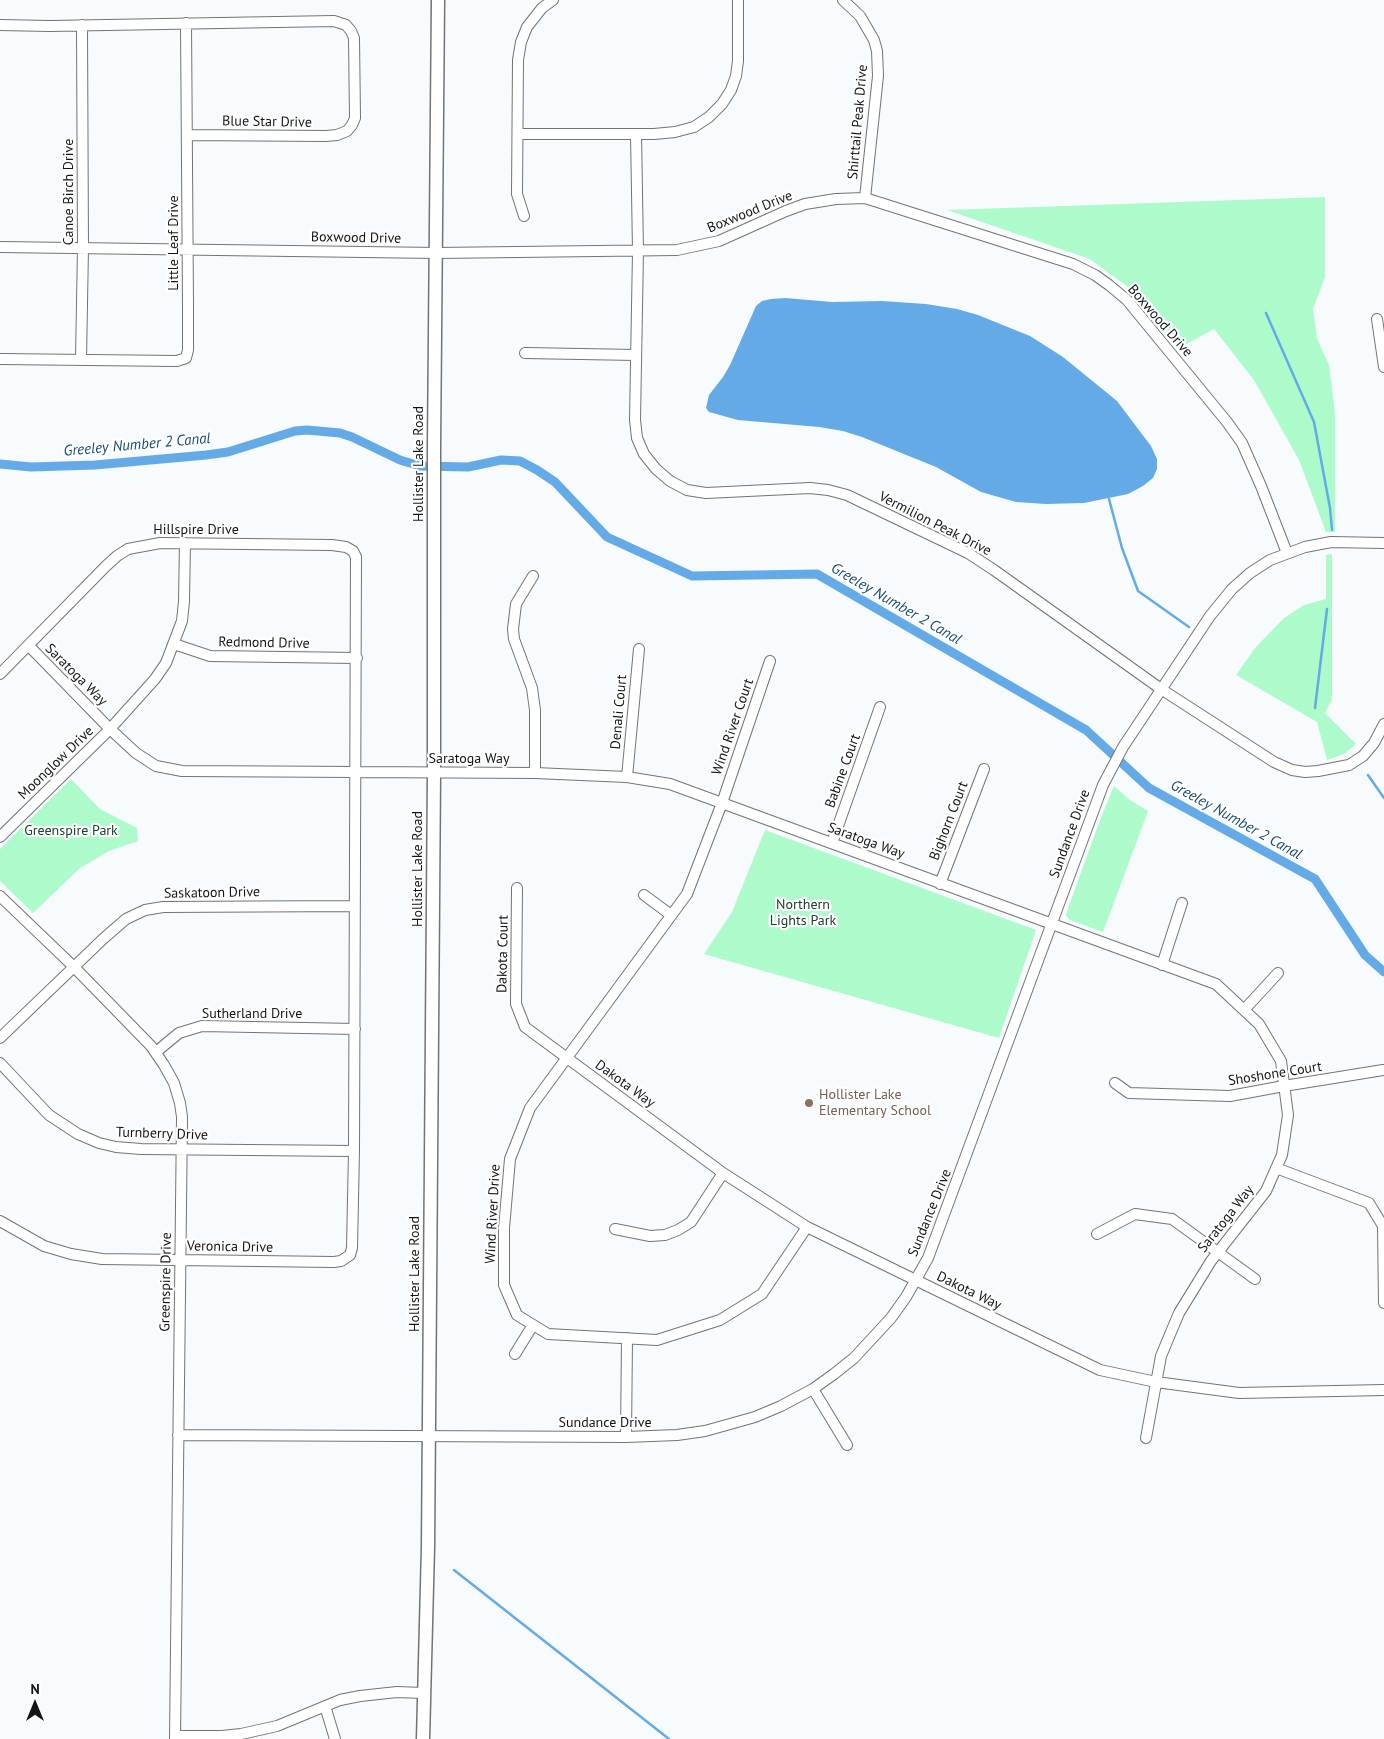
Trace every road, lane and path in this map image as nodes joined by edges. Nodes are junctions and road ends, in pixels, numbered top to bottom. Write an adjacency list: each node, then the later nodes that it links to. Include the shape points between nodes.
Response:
1 (438, 0): 17 (street, Hollister Lake Road)
2 (553, 0): 9 (street, via 533,18 520,42)
3 (738, 0): 10 (street, via 736,76 722,104 694,127 675,132)
4 (843, 0): 11 (street, Shirttail Peak Drive, via 860,16 877,52 878,76)
5 (186, 23): 7 (street); 8 (street, Little Leaf Drive); 8 (street, Blue Star Drive, via 334,21 346,25 354,38 355,118 347,131 337,135)
6 (0, 25): 7 (street)
7 (82, 25): 14 (street, Canoe Birch Drive)
8 (187, 134): 15 (street, Little Leaf Drive)
9 (518, 134): 10 (street); 12 (street, via 517,194)
10 (636, 134): 16 (street)
11 (865, 198): 16 (street, Boxwood Drive, via 805,204 700,246); 26 (street, Boxwood Drive, via 1073,264 1095,275 1127,300 1242,443)
12 (524, 216)
13 (0, 247): 14 (street, Boxwood Drive)
14 (83, 248): 15 (street, Boxwood Drive); 22 (street, Canoe Birch Drive)
15 (188, 249): 17 (street, Boxwood Drive); 22 (street, Little Leaf Drive, via 186,358 177,362)
16 (638, 251): 17 (street, Boxwood Drive); 20 (street, Vermilion Peak Drive)
17 (436, 253): 40 (street, Hollister Lake Road)
18 (1377, 319): 23 (street)
19 (525, 353): 20 (street)
20 (636, 355): 34 (street, Vermilion Peak Drive, via 637,438 656,470 670,480 687,490 706,493 810,488 847,495 968,553)
21 (0, 359): 22 (street)
22 (81, 359)
23 (1384, 367)
24 (1384, 543): 26 (street, Sundance Drive, via 1331,542)
25 (185, 544): 28 (street, Moonglow Drive, via 182,621); 29 (street, Hillspire Drive, via 144,545 117,556); 31 (street, Hillspire Drive, via 332,545 353,550 357,562)
26 (1287, 553): 34 (street, Sundance Drive, via 1250,573 1232,589)
27 (533, 576): 41 (street, via 516,604 513,629 532,688)
28 (174, 644): 31 (street, Redmond Drive, via 210,656); 37 (street, Moonglow Drive, via 155,679)
29 (28, 646): 33 (street, Hillspire Drive); 37 (street, Saratoga Way)
30 (639, 649): 42 (street, Denali Court)
31 (357, 658): 39 (street)
32 (770, 660): 43 (street, Wind River Court)
33 (0, 674)
34 (1161, 689): 36 (street, Vermilion Peak Drive, via 1274,762 1292,770 1332,770 1349,765 1363,756); 53 (street, Sundance Drive, via 1108,775)
35 (880, 707): 45 (street, Babine Court)
36 (1384, 724)
37 (110, 728): 39 (street, Saratoga Way, via 136,753 169,769); 44 (street, Moonglow Drive)
38 (984, 768): 46 (street, Bighorn Court)
39 (356, 772): 40 (street, Saratoga Way); 51 (street)
40 (434, 772): 41 (street, Saratoga Way); 86 (street, Hollister Lake Road)
41 (535, 773): 42 (street, Saratoga Way)
42 (627, 777): 43 (street, Saratoga Way, via 670,784)
43 (722, 803): 45 (street, Saratoga Way); 52 (street, Wind River Drive, via 686,894)
44 (0, 837)
45 (832, 843): 46 (street, Saratoga Way)
46 (940, 884): 53 (street, Saratoga Way)
47 (517, 888): 61 (street, Dakota Court, via 516,1004 524,1027)
48 (644, 895): 52 (street)
49 (0, 896): 55 (street, Greenspire Drive)
50 (1182, 903): 54 (street)
51 (354, 906): 55 (street, Saskatoon Drive, via 163,907 145,910 126,919); 58 (street)
52 (671, 914): 61 (street, Wind River Drive)
53 (1051, 925): 54 (street, Saratoga Way); 77 (street, Sundance Drive, via 938,1233)
54 (1162, 965): 57 (street, Saratoga Way, via 1216,984)
55 (73, 966): 59 (street, Saskatoon Drive); 60 (street, Greenspire Drive)
56 (1278, 973): 57 (street)
57 (1244, 1010): 65 (street, Saratoga Way, via 1259,1024 1281,1061)
58 (354, 1029): 60 (street, Sutherland Drive, via 202,1026 179,1033); 67 (street)
59 (0, 1038)
60 (156, 1052): 66 (street, Greenspire Drive, via 174,1083 180,1104)
61 (566, 1059): 69 (street, Dakota Way); 79 (street, Wind River Drive, via 530,1108 510,1159 504,1228 504,1285 518,1315)
62 (0, 1063): 66 (street, Turnberry Drive, via 49,1115 78,1134 116,1147)
63 (1383, 1070): 65 (street, Shoshone Court)
64 (1115, 1082): 65 (street, Shoshone Court, via 1129,1093 1230,1096)
65 (1284, 1086): 68 (street, Saratoga Way, via 1288,1115 1282,1155)
66 (181, 1150): 67 (street, Turnberry Drive); 75 (street, Greenspire Drive)
67 (354, 1151): 75 (street, Veronica Drive, via 352,1248 346,1258 334,1262)
68 (1276, 1168): 74 (street, Saratoga Way, via 1266,1191); 78 (street, via 1370,1203 1383,1226)
69 (723, 1173): 71 (street, Dakota Way); 72 (street, via 692,1222 678,1230 650,1236)
70 (0, 1221): 75 (street, Veronica Drive, via 44,1246 71,1254 102,1259)
71 (806, 1227): 77 (street, Dakota Way); 80 (street, Wind River Drive, via 762,1294 720,1320 657,1340)
72 (615, 1229)
73 (1097, 1234): 74 (street, via 1135,1214 1172,1219)
74 (1218, 1251): 76 (street); 82 (street, Saratoga Way, via 1179,1313 1161,1356)
75 (179, 1260): 85 (street, Greenspire Drive)
76 (1255, 1279)
77 (916, 1280): 82 (street, Dakota Way, via 1100,1370); 83 (street, Sundance Drive, via 872,1340)
78 (1384, 1303)
79 (533, 1325): 80 (street, Wind River Drive, via 548,1334); 81 (street)
80 (626, 1338): 87 (street)
81 (515, 1354)
82 (1156, 1382): 84 (street, Dakota Way, via 1239,1393); 88 (street, Saratoga Way)
83 (813, 1389): 87 (street, Sundance Drive, via 781,1406 731,1425 677,1435); 89 (street)
84 (1384, 1390)
85 (178, 1435): 86 (street, Sundance Drive); 92 (street, Greenspire Drive)
86 (429, 1436): 87 (street, Sundance Drive); 90 (street, Hollister Lake Road)
87 (626, 1437)
88 (1146, 1438)
89 (847, 1445)
90 (424, 1693): 91 (street, via 382,1693); 94 (street, Hollister Lake Road)
91 (324, 1706): 92 (street, via 276,1726 241,1734); 93 (street)
92 (175, 1737)
93 (335, 1739)
94 (423, 1739)

